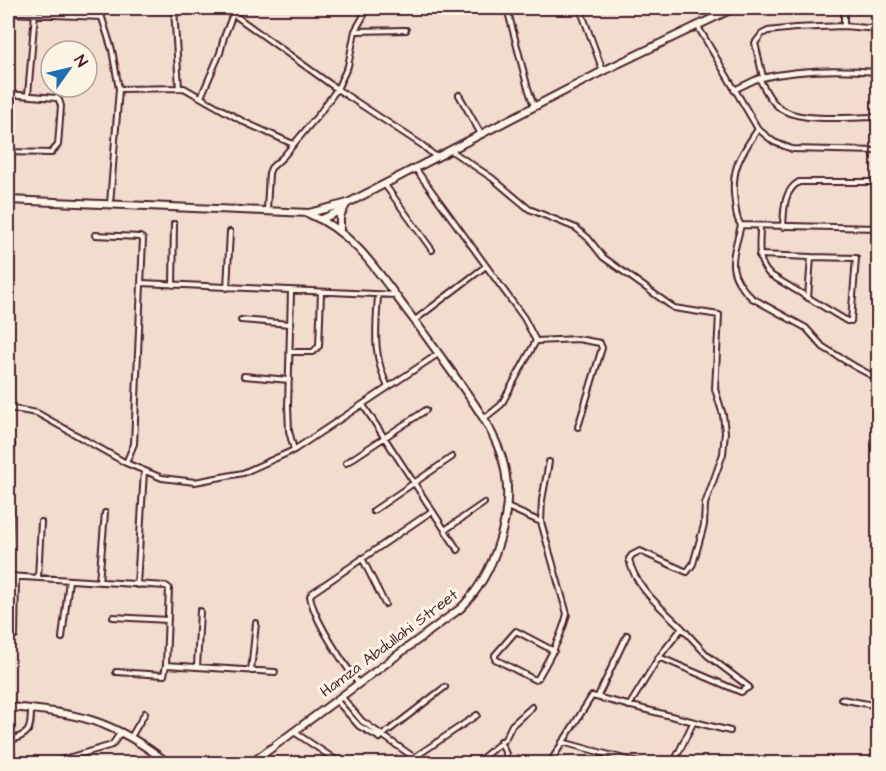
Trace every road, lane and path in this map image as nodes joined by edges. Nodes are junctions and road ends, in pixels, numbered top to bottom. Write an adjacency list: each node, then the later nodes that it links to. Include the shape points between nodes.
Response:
1 (99, 8): 13 (street)
2 (174, 8): 22 (street)
3 (220, 8): 12 (street)
4 (234, 8): 12 (street)
5 (368, 8): 18 (street)
6 (507, 8): 30 (street)
7 (580, 8): 19 (street)
8 (734, 8): 14 (main road)
9 (844, 8): 15 (street)
10 (8, 13): 11 (street)
11 (35, 14): 13 (street); 27 (street)
12 (233, 14): 24 (street); 29 (street)
13 (102, 17): 23 (street)
14 (697, 25): 19 (main road); 25 (street)
15 (844, 26): 16 (street); 21 (street, via 795,27 762,34 755,43)
16 (879, 28)
17 (406, 30): 18 (street)
18 (355, 31): 24 (street, via 348,66)
19 (603, 71): 30 (main road)
20 (879, 72): 21 (street, via 782,73)
21 (761, 78): 25 (street); 31 (street, via 768,96 783,111 801,117)
22 (179, 88): 23 (street); 29 (street)
23 (119, 89): 44 (street)
24 (337, 89): 34 (street); 38 (street)
25 (734, 90): 32 (street)
26 (8, 94): 27 (street)
27 (28, 95): 37 (street, via 59,100 58,146 51,153)
28 (459, 95): 33 (street)
29 (201, 97): 34 (street)
30 (534, 106): 33 (main road)
31 (879, 117)
32 (758, 129): 36 (street, via 774,142 792,149); 51 (street, via 733,174)
33 (481, 134): 35 (main road)
34 (293, 144): 46 (street, via 269,173)
35 (450, 150): 38 (main road); 116 (street, via 529,208 576,228 603,256 674,308 719,315 715,389 723,415 723,454 705,504 704,525 693,564 687,572 640,551 629,558 645,592)
36 (879, 151)
37 (8, 152)
38 (436, 157): 39 (main road)
39 (415, 168): 41 (main road); 61 (street)
40 (879, 182): 53 (street, via 799,182 788,194)
41 (384, 184): 43 (main road); 58 (street)
42 (8, 200): 44 (main road)
43 (348, 203): 45 (main road); 47 (main road)
44 (110, 204): 46 (main road)
45 (326, 209): 48 (main road); 49 (main road)
46 (267, 210): 48 (main road)
47 (342, 210): 49 (main road); 55 (main road)
48 (309, 213): 49 (main road, Hamza Abdullahi Street)
49 (322, 219): 55 (main road, Hamza Abdullahi Street)
50 (174, 224): 63 (street)
51 (741, 225): 52 (street); 77 (street, via 733,273 746,292 806,328 823,346)
52 (760, 227): 53 (street); 59 (street)
53 (783, 227): 54 (street)
54 (879, 228)
55 (340, 230): 68 (main road, Hamza Abdullahi Street)
56 (230, 232): 64 (street)
57 (95, 234): 62 (street, via 142,238)
58 (432, 250)
59 (759, 255): 60 (street); 69 (street, via 761,266 769,274)
60 (812, 257): 69 (street); 69 (street, via 856,258 851,321)
61 (486, 266): 71 (street); 73 (street)
62 (142, 283): 63 (street); 90 (street, via 134,444)
63 (173, 285): 64 (street)
64 (227, 288): 65 (street)
65 (291, 291): 66 (street); 72 (street)
66 (321, 292): 67 (street); 74 (street, via 319,346 313,352)
67 (378, 294): 68 (street); 79 (street, via 375,350)
68 (395, 295): 71 (main road, Hamza Abdullahi Street)
69 (808, 298)
70 (241, 320): 72 (street)
71 (414, 321): 75 (main road, Hamza Abdullahi Street)
72 (290, 324): 74 (street)
73 (536, 341): 83 (street, via 501,405); 84 (street, via 578,339 600,343 602,348)
74 (289, 352): 78 (street)
75 (439, 353): 79 (street); 83 (main road, Hamza Abdullahi Street)
76 (244, 376): 78 (street)
77 (879, 379)
78 (289, 380): 87 (street, via 289,431)
79 (389, 387): 80 (street)
80 (363, 405): 85 (street); 87 (street)
81 (8, 408): 90 (street, via 36,413)
82 (426, 410): 85 (street)
83 (485, 418): 95 (main road, Hamza Abdullahi Street, via 501,453)
84 (578, 426)
85 (385, 438): 91 (street); 93 (street)
86 (12, 443): 104 (street)
87 (294, 450): 92 (street, via 243,473 195,482 162,478)
88 (453, 457): 93 (street)
89 (549, 462): 100 (street)
90 (126, 463): 92 (street)
91 (346, 463)
92 (144, 471): 110 (street)
93 (414, 484): 96 (street); 97 (street)
94 (484, 503): 101 (street)
95 (507, 507): 100 (street); 127 (main road, Hamza Abdullahi Street, via 495,555 473,595)
96 (373, 511)
97 (432, 511): 101 (street); 103 (street)
98 (105, 513): 109 (street)
99 (41, 522): 107 (street)
100 (541, 522): 120 (street, via 567,614)
101 (445, 530): 102 (street)
102 (458, 550)
103 (362, 558): 111 (street); 127 (street, via 310,596)
104 (8, 571)
105 (8, 576): 106 (street)
106 (16, 577): 107 (street); 117 (street)
107 (38, 578): 108 (street)
108 (69, 580): 109 (street); 119 (street)
109 (99, 582): 110 (street)
110 (137, 585): 114 (street, via 169,588)
111 (385, 604)
112 (200, 611): 123 (street)
113 (113, 616): 114 (street)
114 (168, 620): 122 (street)
115 (256, 624): 124 (street)
116 (682, 628): 121 (street); 121 (street, via 707,655 749,687 741,692)
117 (15, 635)
118 (627, 635): 129 (street)
119 (62, 638)
120 (554, 651): 120 (street, via 516,631 495,658 535,680)
121 (659, 657): 132 (street)
122 (166, 665): 123 (street); 125 (street, via 162,676)
123 (197, 667): 124 (street)
124 (250, 670): 126 (street)
125 (116, 672)
126 (275, 672)
127 (358, 683): 130 (main road, Hamza Abdullahi Street)
128 (445, 687): 144 (street)
129 (598, 696): 132 (street); 147 (street, via 588,698)
130 (338, 698): 141 (main road, Hamza Abdullahi Street); 144 (street)
131 (842, 699): 133 (street)
132 (629, 706): 139 (street)
133 (879, 706)
134 (8, 707): 136 (main road)
135 (532, 707): 145 (street)
136 (31, 710): 140 (main road, via 71,714); 146 (street, via 31,728)
137 (145, 713): 143 (street)
138 (477, 715): 149 (street)
139 (693, 723): 142 (street); 162 (street)
140 (121, 731): 143 (main road); 153 (street, via 112,744)
141 (293, 731): 148 (main road, Hamza Abdullahi Street); 157 (street)
142 (730, 731)
143 (131, 737): 154 (main road)
144 (383, 737): 149 (street)
145 (500, 741): 151 (street); 159 (street, via 506,754)
146 (8, 742): 152 (street)
147 (562, 742): 150 (street); 160 (street)
148 (259, 757): 155 (main road, Hamza Abdullahi Street); 156 (street)
149 (415, 758): 158 (street)
150 (623, 761): 161 (street)
151 (478, 763)
152 (15, 764)
153 (47, 764)
154 (169, 764)
155 (250, 764)
156 (267, 764)
157 (342, 764)
158 (431, 764)
159 (505, 764)
160 (549, 764)
161 (643, 764)
162 (673, 764)
163 (825, 764): 164 (street)
164 (850, 764)

